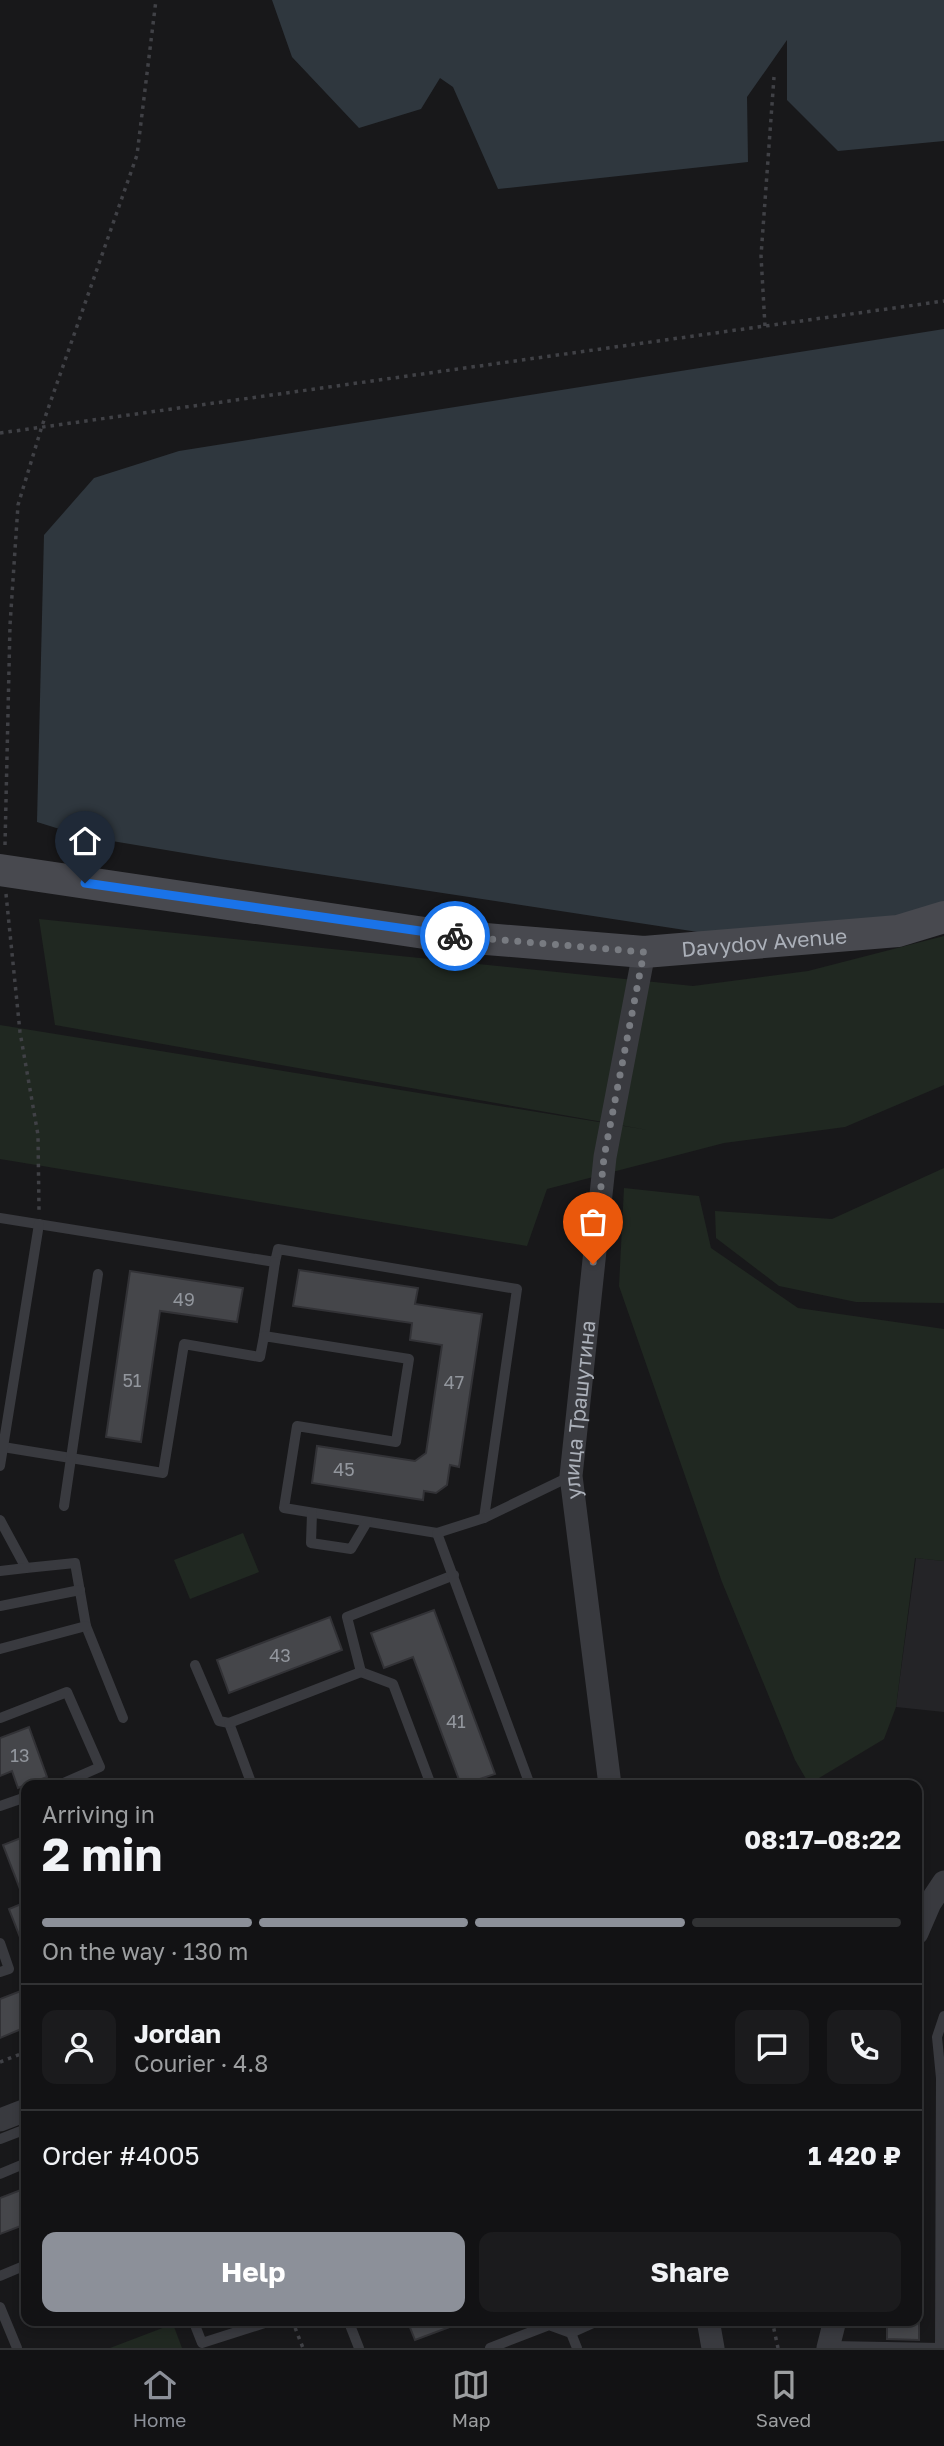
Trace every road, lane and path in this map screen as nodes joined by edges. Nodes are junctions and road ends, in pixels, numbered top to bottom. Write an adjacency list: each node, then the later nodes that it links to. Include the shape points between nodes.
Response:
1 (156, 0): 5 (path, via 137,155)
2 (774, 77): 4 (path, via 761,256)
3 (944, 302): 4 (path)
4 (765, 326): 5 (path)
5 (42, 426): 6 (path); 7 (path, via 18,505)
6 (0, 433)
7 (2, 870): 9 (street, Davydov Avenue, via 438,935); 11 (path, via 20,1032 38,1135)
8 (944, 917): 9 (street, Davydov Avenue, via 898,931)
9 (644, 952): 18 (street, улица Трашутина, via 604,1157)
10 (0, 1218): 11 (lane)
11 (39, 1224): 12 (lane); 15 (lane)
12 (275, 1262): 14 (lane); 21 (lane, via 278,1249 517,1289)
13 (98, 1274): 16 (lane)
14 (264, 1336): 16 (lane, via 260,1357 184,1344 163,1473); 20 (lane, via 409,1359 396,1442 297,1426 284,1508)
15 (3, 1447): 16 (lane); 17 (lane)
16 (72, 1458): 19 (lane)
17 (0, 1466)
18 (571, 1476): 21 (lane); 41 (street, улица Трашутина)
19 (64, 1507)
20 (312, 1513): 23 (lane); 23 (lane, via 312,1543 351,1549)
21 (484, 1518): 24 (lane)
22 (0, 1520): 25 (lane)
23 (367, 1522): 24 (lane)
24 (438, 1533): 27 (lane)
25 (26, 1569): 26 (lane); 28 (lane, via 75,1563)
26 (0, 1571)
27 (454, 1576): 33 (lane, via 347,1617); 40 (lane)
28 (80, 1590): 29 (lane); 30 (lane)
29 (0, 1606)
30 (86, 1626): 31 (lane); 35 (lane)
31 (0, 1649)
32 (195, 1665): 36 (lane, via 219,1721)
33 (362, 1672): 36 (lane); 39 (lane, via 393,1684)
34 (0, 1718): 37 (lane, via 67,1692 100,1767)
35 (123, 1718)
36 (229, 1723): 38 (lane)
37 (70, 1780)
38 (250, 1780)
39 (429, 1780)
40 (528, 1780)
41 (609, 1780)
42 (21, 1799): 43 (lane)
43 (0, 1806)
44 (944, 1882): 45 (street)
45 (922, 1921)
46 (0, 1943): 47 (lane, via 9,1969)
47 (0, 1972)
48 (944, 2016): 51 (lane, via 937,2036)
49 (21, 2054): 50 (path)
50 (0, 2062)
51 (942, 2078): 72 (lane, via 940,2348)
52 (21, 2112): 53 (street)
53 (0, 2120)
54 (21, 2131): 55 (lane)
55 (0, 2139)
56 (21, 2165): 57 (lane)
57 (0, 2174)
58 (21, 2267): 59 (lane)
59 (0, 2276)
60 (0, 2306): 73 (lane)
61 (195, 2326): 62 (lane, via 202,2343)
62 (256, 2326)
63 (294, 2326): 74 (path)
64 (350, 2326): 75 (lane)
65 (546, 2326): 76 (lane)
66 (552, 2326): 71 (lane)
67 (587, 2326): 71 (lane)
68 (709, 2326): 78 (street)
69 (773, 2326): 79 (path)
70 (834, 2326): 72 (street)
71 (571, 2333): 77 (lane)
72 (829, 2347)
73 (17, 2348)
74 (303, 2348)
75 (359, 2348)
76 (490, 2348)
77 (577, 2348)
78 (713, 2348)
79 (778, 2348)

